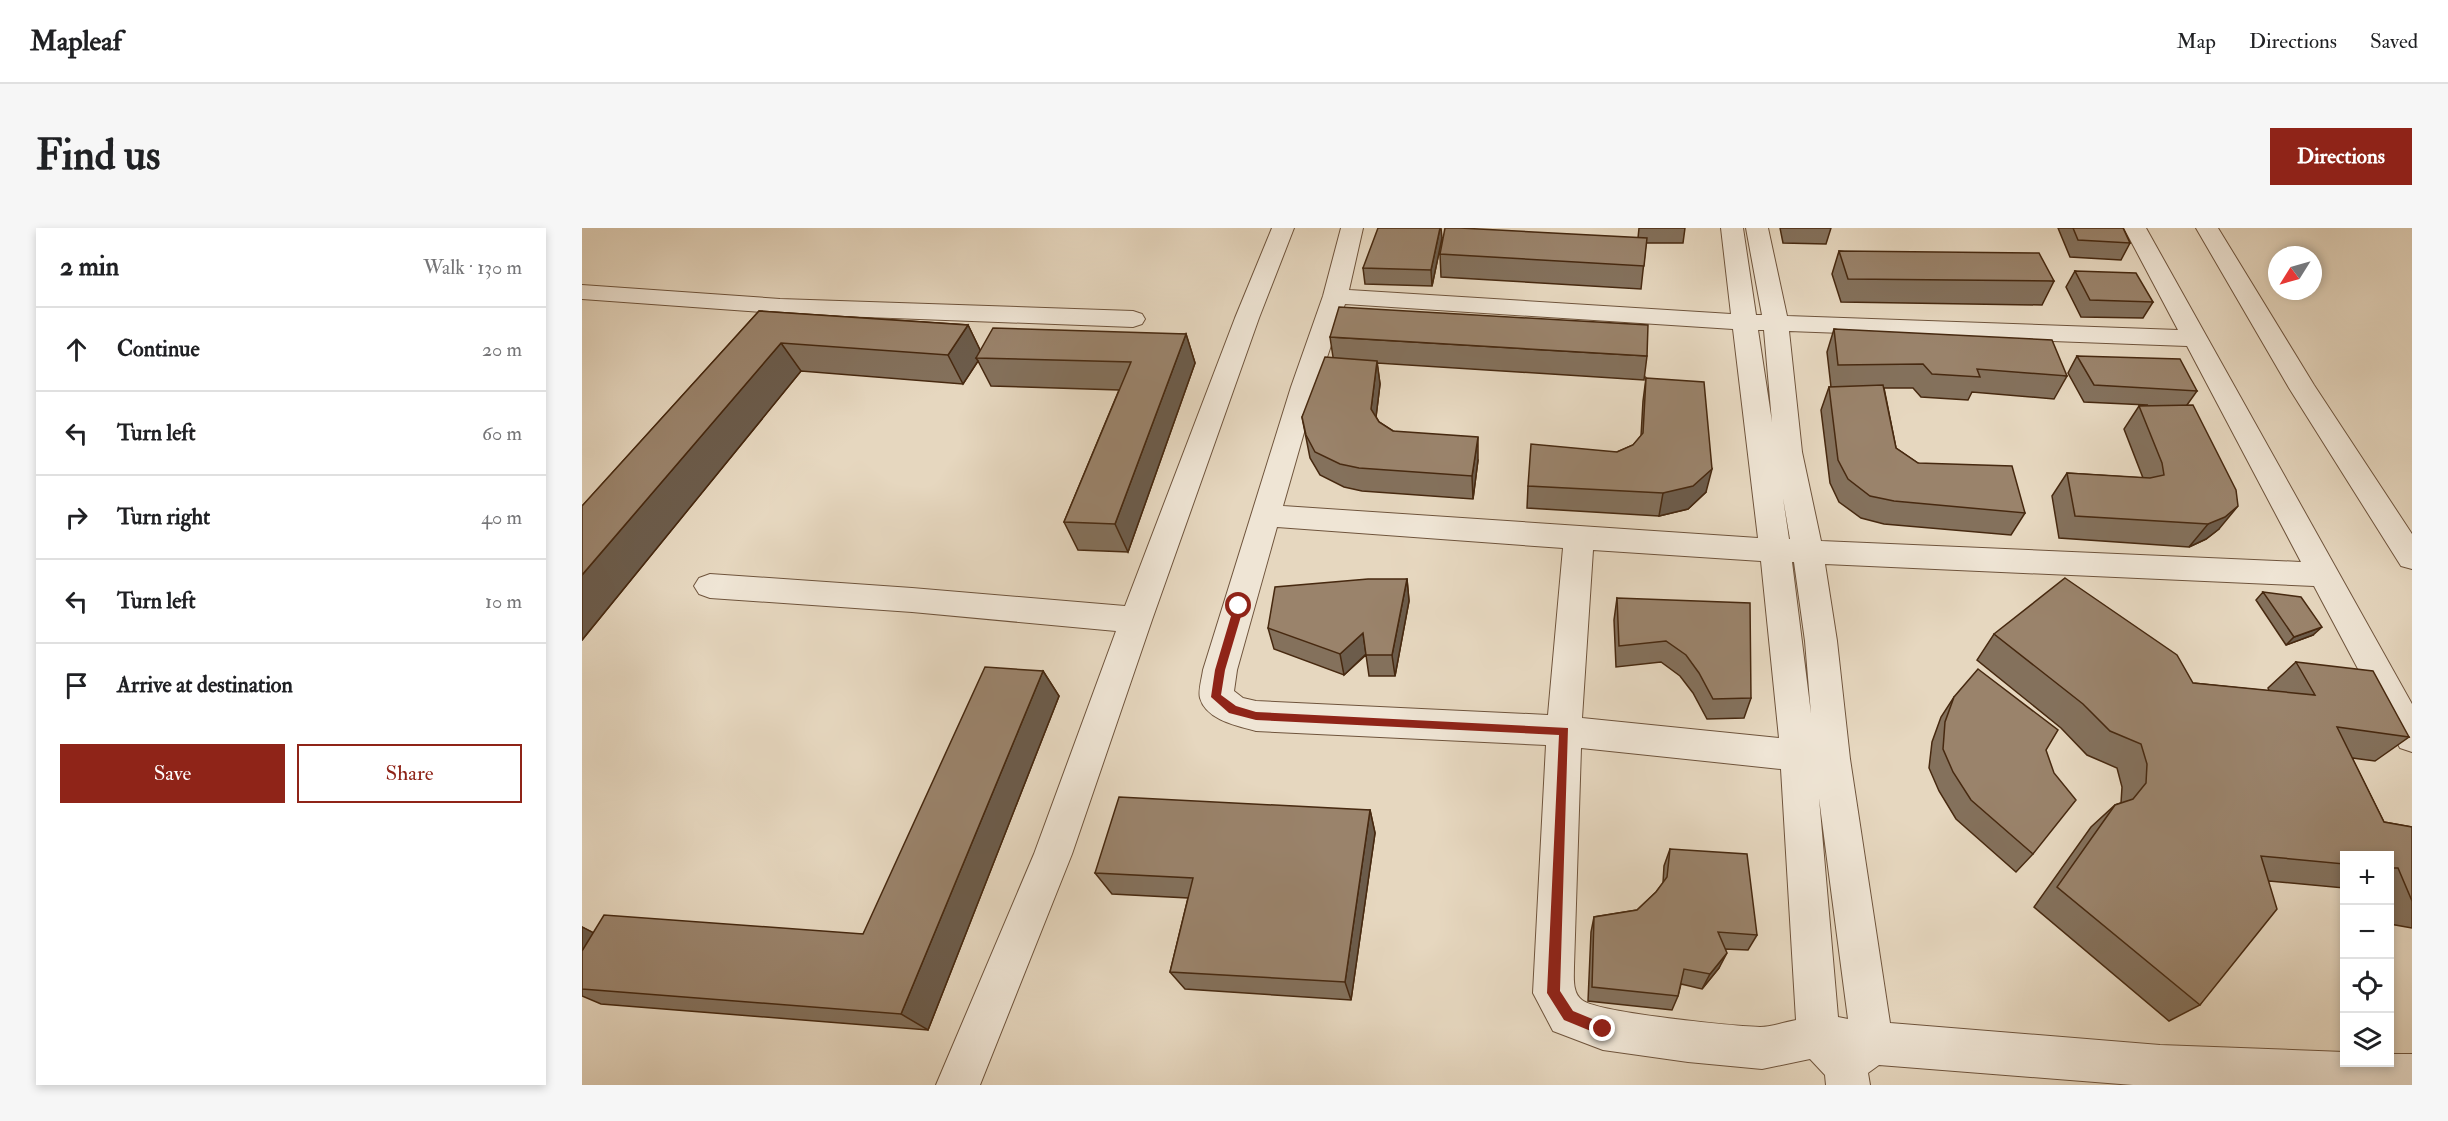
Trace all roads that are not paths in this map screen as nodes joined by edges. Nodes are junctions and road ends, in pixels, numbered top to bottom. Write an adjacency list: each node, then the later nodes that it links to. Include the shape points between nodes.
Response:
1 (1283, 228): 21 (street)
2 (1352, 228): 8 (street)
3 (1732, 228): 11 (street)
4 (1757, 228): 11 (street)
5 (2135, 228): 12 (street)
6 (2207, 228): 18 (street, via 2302,388)
7 (582, 292): 9 (street)
8 (1335, 296): 11 (street); 14 (street)
9 (780, 306): 10 (street); 13 (street)
10 (1133, 319)
11 (1760, 322): 12 (street); 16 (street); 17 (street)
12 (2196, 339): 19 (street)
13 (735, 360)
14 (1267, 516): 15 (street); 22 (street, via 1220,670 1216,697 1233,710 1256,716)
15 (1579, 539): 16 (street); 22 (street)
16 (1774, 550): 17 (street); 24 (street)
17 (1808, 552): 19 (street); 25 (street)
18 (2412, 558)
19 (2324, 575): 23 (street)
20 (710, 586): 21 (street)
21 (1136, 620): 28 (street, via 1053,854)
22 (1564, 731): 24 (street); 26 (street, via 1554,993 1568,1016 1603,1029)
23 (2412, 737)
24 (1798, 755): 25 (street); 26 (street)
25 (1832, 759): 26 (street)
26 (1846, 1058): 27 (street, via 1970,1049 2160,1066)
27 (2412, 1076)
28 (958, 1085)

